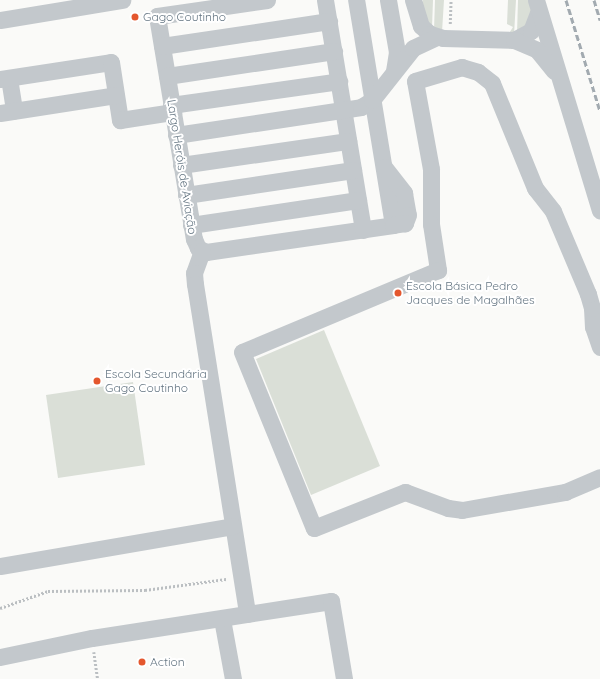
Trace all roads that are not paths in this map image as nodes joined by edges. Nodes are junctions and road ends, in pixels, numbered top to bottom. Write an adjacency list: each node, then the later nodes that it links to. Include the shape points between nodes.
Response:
1 (122, 0): 8 (street)
2 (267, 0): 12 (street, Largo Heróis de Aviação, via 157,16)
3 (325, 0): 9 (street)
4 (356, 0): 20 (street)
5 (388, 0): 14 (street, via 397,52)
6 (415, 5): 10 (street, via 421,26)
7 (537, 5): 11 (street, via 531,31); 16 (street, via 546,26)
8 (0, 20)
9 (329, 21): 12 (street); 13 (street)
10 (436, 37): 11 (street); 14 (street, via 413,48)
11 (514, 40): 16 (street, via 537,50)
12 (162, 46): 15 (street, Largo Heróis de Aviação)
13 (334, 51): 15 (street); 18 (street)
14 (392, 73): 20 (street)
15 (167, 76): 21 (street, Largo Heróis de Aviação)
16 (558, 77): 33 (street)
17 (4, 79): 19 (street, via 111,62); 23 (street)
18 (338, 81): 21 (street); 22 (street)
19 (116, 95): 21 (street, via 120,120); 23 (street)
20 (372, 100): 22 (street, via 361,107); 27 (street)
21 (172, 109): 24 (street, Largo Heróis de Aviação)
22 (343, 111): 24 (street); 25 (street)
23 (7, 112)
24 (176, 135): 26 (street, Largo Heróis de Aviação)
25 (348, 141): 26 (street); 28 (street)
26 (181, 165): 29 (street, Largo Heróis de Aviação)
27 (383, 166): 32 (street, via 402,188); 35 (street)
28 (353, 170): 29 (street); 31 (street)
29 (186, 195): 34 (street, Largo Heróis de Aviação)
30 (431, 198): 32 (street); 38 (street, via 431,169 415,81 455,68 470,68 484,75 492,83 535,188 553,211 591,302 593,327); 39 (street, via 438,270 242,352 314,528 405,492 448,508 462,510 565,492)
31 (358, 200): 34 (street); 36 (street)
32 (406, 202): 35 (street, via 407,219 401,224)
33 (600, 210)
34 (191, 224): 37 (street, Largo Heróis de Aviação, via 195,244)
35 (393, 225): 36 (street, Largo Heróis de Aviação)
36 (363, 230): 37 (street, Largo Heróis de Aviação, via 211,252)
37 (202, 251): 40 (street, via 194,273 194,284)
38 (600, 347)
39 (600, 477)
40 (233, 526): 41 (street); 42 (street)
41 (0, 566)
42 (246, 614): 43 (street); 46 (street, via 330,600)
43 (222, 619): 44 (street, via 92,638); 45 (street)
44 (0, 658)
45 (233, 679)
46 (344, 679)

